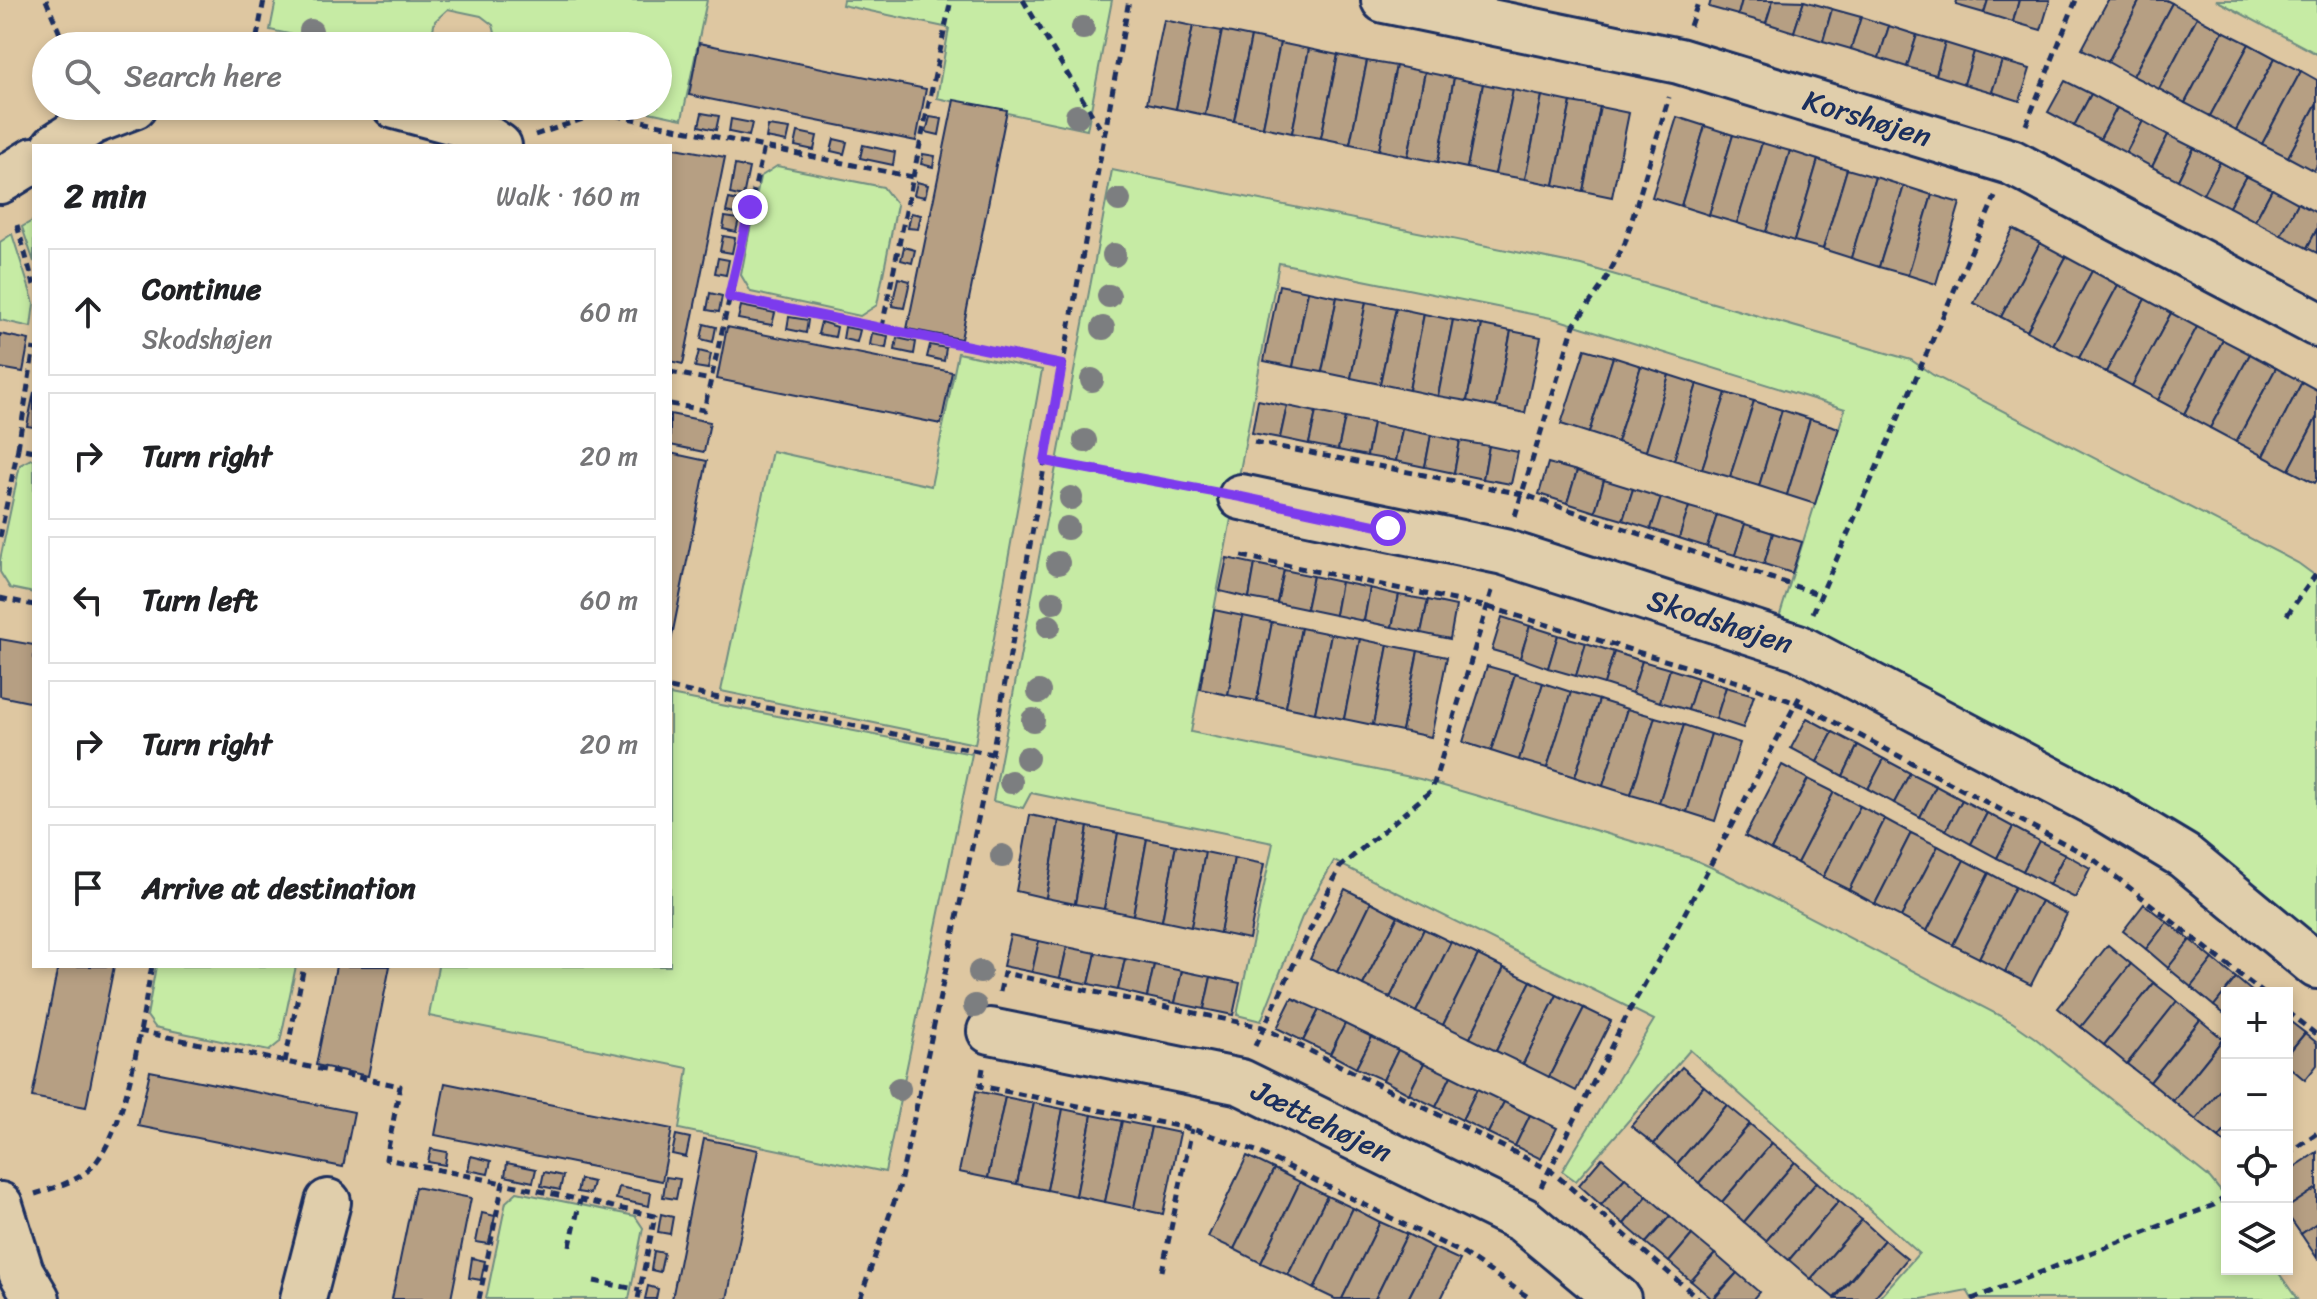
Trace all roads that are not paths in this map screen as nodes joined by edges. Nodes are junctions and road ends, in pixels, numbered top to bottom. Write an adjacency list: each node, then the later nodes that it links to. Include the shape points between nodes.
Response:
1 (1384, 0): 8 (street, Korshøjen, via 1679,61 2011,162)
2 (97, 120): 5 (street)
3 (447, 120): 4 (street)
4 (511, 143)
5 (58, 144)
6 (32, 161): 7 (street)
7 (0, 181)
8 (2317, 324)
9 (1241, 497): 10 (street, Skodshøjen, via 1504,552 1798,647 2104,808 2184,856)
10 (2317, 966)
11 (990, 1031): 16 (street, Jættehøjen, via 1241,1082 1523,1220)
12 (328, 1202): 15 (street)
13 (0, 1206): 14 (street, via 21,1272)
14 (37, 1299)
15 (303, 1299)
16 (1618, 1299)

